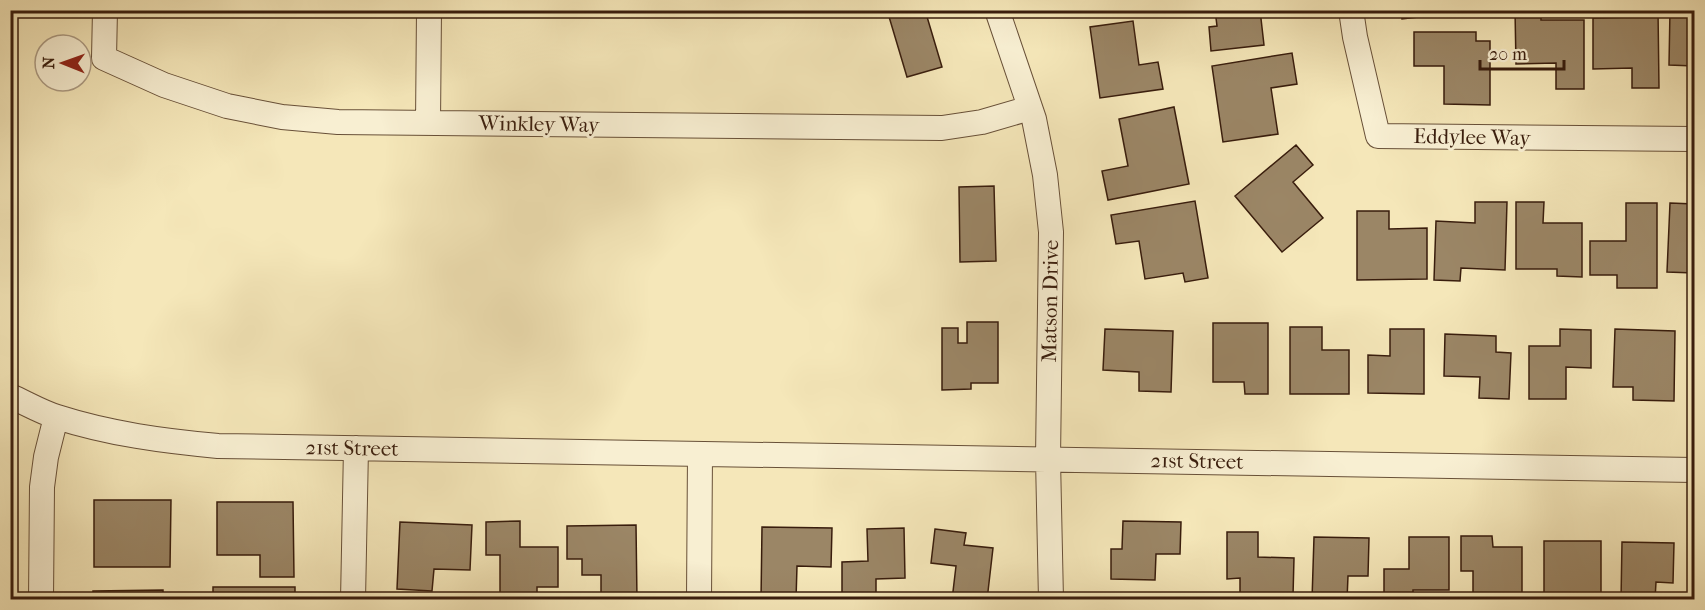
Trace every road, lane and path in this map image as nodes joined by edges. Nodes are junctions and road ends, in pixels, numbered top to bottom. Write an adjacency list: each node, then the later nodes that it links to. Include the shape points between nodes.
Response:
1 (105, 10): 6 (street, Winkley Way, via 104,58 164,86 227,106 282,117)
2 (429, 10): 6 (street)
3 (997, 10): 5 (street, Matson Drive)
4 (1351, 10): 7 (street, Eddylee Way, via 1378,136)
5 (1030, 108): 6 (street, Winkley Way, via 982,122 942,128); 12 (street, Matson Drive, via 1045,175 1051,232)
6 (428, 123)
7 (1695, 139)
8 (10, 396): 9 (street, 21st Street)
9 (56, 417): 10 (street, 21st Street, via 156,441); 14 (street, via 42,487)
10 (356, 448): 11 (street, 21st Street); 15 (street)
11 (700, 454): 12 (street, 21st Street); 16 (street)
12 (1048, 459): 13 (street, 21st Street); 17 (street, Matson Drive)
13 (1695, 470)
14 (41, 600)
15 (353, 600)
16 (699, 600)
17 (1052, 600)

